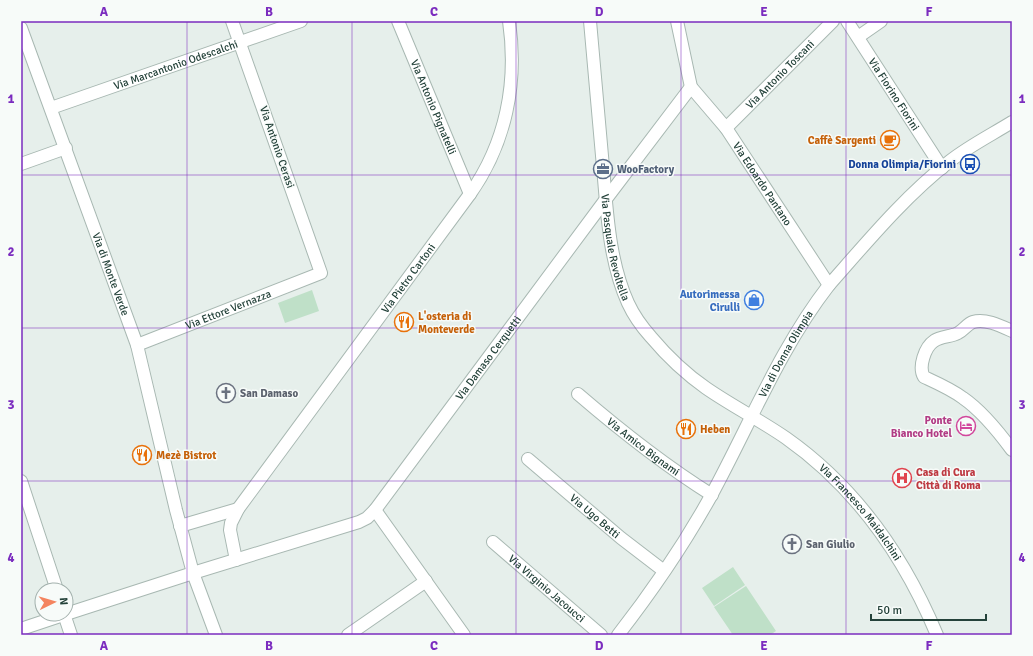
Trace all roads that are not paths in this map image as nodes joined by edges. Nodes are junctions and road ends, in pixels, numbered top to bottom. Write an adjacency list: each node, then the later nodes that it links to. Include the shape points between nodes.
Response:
1 (232, 21): 12 (street, Via Antonio Cerasi)
2 (301, 21): 12 (street, Via Marcantonio Odescalchi)
3 (398, 21): 20 (street, Via Antonio Pignatelli)
4 (509, 21): 20 (street, Via Pietro Cartoni, via 512,65 504,124 494,152)
5 (590, 21): 21 (street, Via Pasquale Revoltella)
6 (677, 21): 13 (street)
7 (832, 21): 16 (street, Via Antonio Toscani)
8 (847, 21): 11 (street, Via Fiorino Fiorini)
9 (881, 21): 11 (street)
10 (21, 28): 14 (street, Via di Monte Verde)
11 (858, 37): 19 (street, Via Fiorino Fiorini)
12 (240, 43): 14 (street, Via Marcantonio Odescalchi); 22 (street, Via Antonio Cerasi)
13 (692, 87): 16 (street, Via Edoardo Pantano); 21 (street, Via Damaso Cerquetti)
14 (51, 108): 17 (street, Via di Monte Verde)
15 (1012, 122): 19 (street, Via di Donna Olimpia)
16 (726, 128): 23 (street, Via Edoardo Pantano)
17 (66, 148): 18 (street); 25 (street, Via di Monte Verde)
18 (21, 164)
19 (942, 168): 23 (street, Via di Donna Olimpia, via 885,221)
20 (470, 194): 32 (street, Via Pietro Cartoni)
21 (606, 199): 27 (street, Via Pasquale Revoltella, via 619,278 628,304 643,328 668,356 698,382); 33 (street, Via Damaso Cerquetti)
22 (321, 273): 25 (street, Via Ettore Vernazza)
23 (829, 285): 27 (street, Via di Donna Olimpia, via 791,342)
24 (1012, 331): 28 (street, via 992,323 974,322 959,332 933,342 921,370 924,377 970,403)
25 (137, 345): 34 (street, Via di Monte Verde)
26 (578, 394): 31 (street, Via Amico Bignami, via 626,435)
27 (752, 416): 31 (street, Via di Donna Olimpia); 51 (street, Via Francesco Maidalchini, via 785,437 811,458 858,503 896,554)
28 (1012, 450)
29 (528, 459): 37 (street, Via Ugo Betti)
30 (21, 481): 40 (street)
31 (712, 495): 37 (street, Via di Donna Olimpia)
32 (238, 509): 34 (street); 36 (street, Via Pietro Cartoni, via 230,530)
33 (375, 510): 36 (street, Via Damaso Cerquetti, via 359,522); 39 (street)
34 (180, 526): 38 (street, Via di Monte Verde)
35 (493, 542): 49 (street, Via Virginio Jacoucci)
36 (236, 560): 38 (street, Via Damaso Cerquetti)
37 (664, 571): 50 (street, Via di Donna Olimpia)
38 (193, 573): 41 (street, Via Damaso Cerquetti); 46 (street)
39 (426, 581): 47 (street); 48 (street)
40 (54, 582)
41 (74, 611)
42 (42, 622): 44 (street, Via Damaso Cerquetti)
43 (67, 622): 45 (street)
44 (21, 629)
45 (71, 635)
46 (216, 635)
47 (348, 635)
48 (464, 635)
49 (601, 635)
50 (618, 635)
51 (937, 635)

